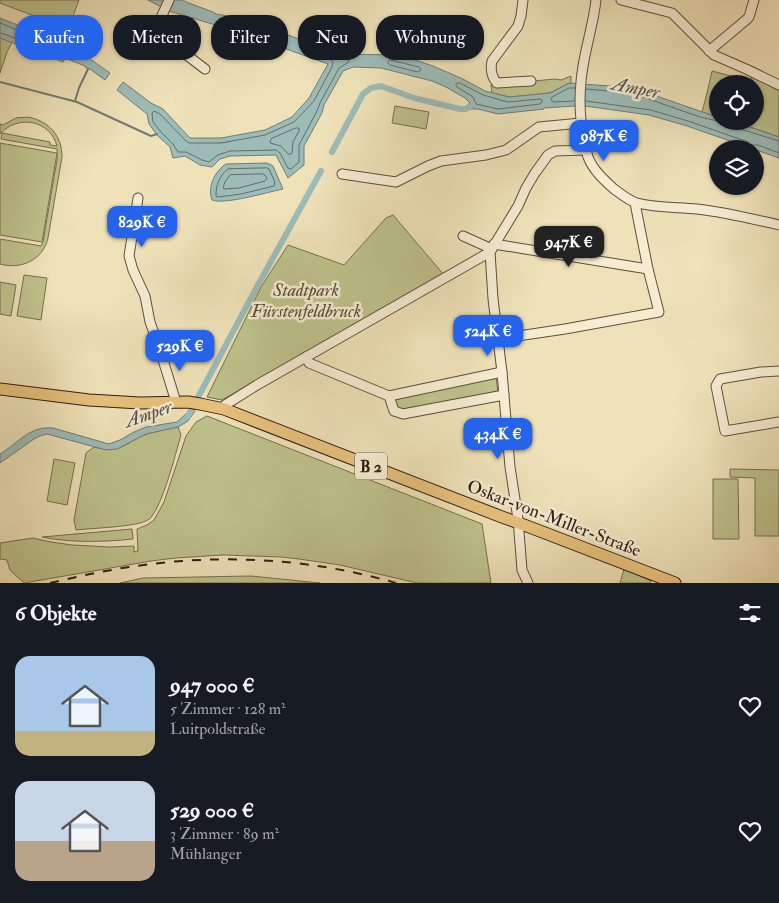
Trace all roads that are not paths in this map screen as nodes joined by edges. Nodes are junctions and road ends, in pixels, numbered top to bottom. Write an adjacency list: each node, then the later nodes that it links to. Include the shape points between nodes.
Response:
1 (169, 0): 7 (street, via 155,31)
2 (523, 0): 8 (street, via 518,26 491,66 497,83)
3 (596, 0): 10 (street, via 581,82)
4 (621, 0): 6 (street, via 672,13)
5 (754, 0): 6 (street, via 746,20)
6 (710, 51): 9 (street)
7 (205, 69)
8 (532, 81)
9 (779, 85)
10 (581, 123): 11 (street); 12 (street, via 539,127 506,150 440,161 396,182)
11 (586, 150): 14 (street, via 590,162 606,182); 17 (street, via 555,151 548,155)
12 (342, 174)
13 (138, 198): 26 (street, via 129,256 145,296 150,322)
14 (635, 202): 15 (street, via 662,208 696,209); 18 (street)
15 (779, 225)
16 (463, 236): 17 (street)
17 (492, 248): 18 (street); 19 (street); 20 (street)
18 (648, 269): 19 (street, via 659,312)
19 (498, 339): 22 (street)
20 (306, 356): 25 (street, via 309,363); 27 (street)
21 (779, 371): 28 (street, via 720,379 716,386 726,431)
22 (502, 372): 24 (street); 25 (street)
23 (0, 389): 26 (main road, B 2, via 89,400)
24 (504, 395): 25 (street, via 403,414 394,411); 29 (street)
25 (390, 396)
26 (182, 402): 27 (main road, B 2)
27 (224, 409): 29 (main road, Oskar-von-Miller-Straße / B 2)
28 (779, 422)
29 (518, 523): 30 (street, via 522,570); 31 (main road, Oskar-von-Miller-Straße / B 2)
30 (528, 583)
31 (675, 583)

